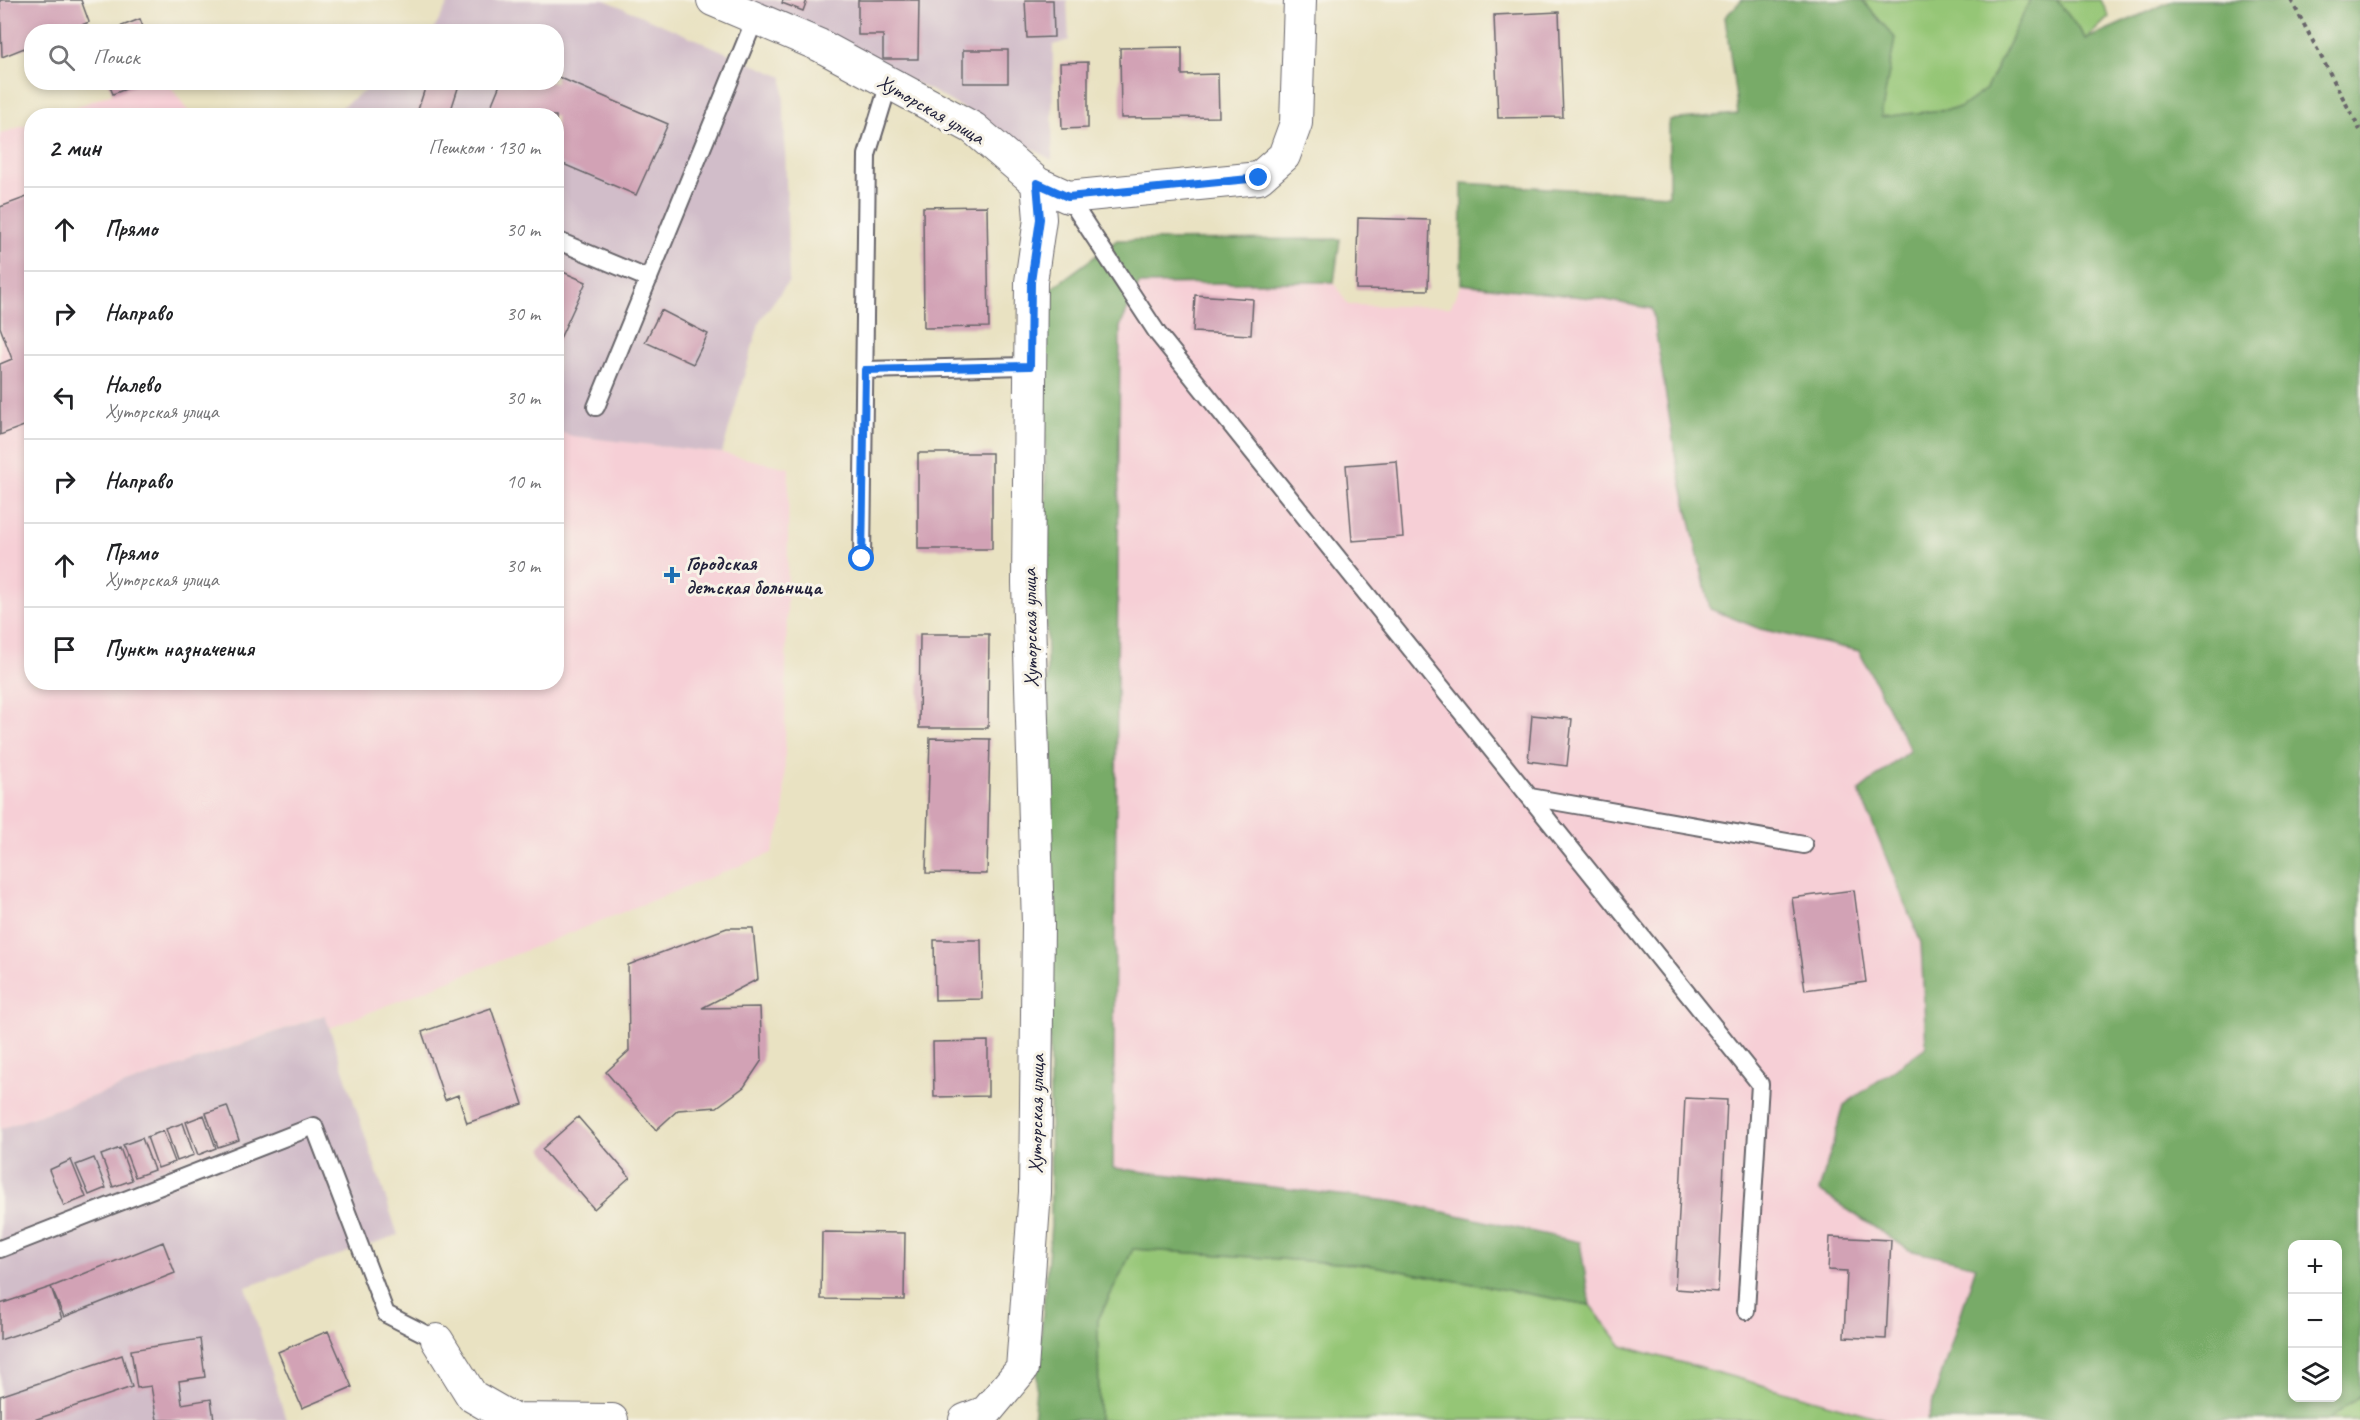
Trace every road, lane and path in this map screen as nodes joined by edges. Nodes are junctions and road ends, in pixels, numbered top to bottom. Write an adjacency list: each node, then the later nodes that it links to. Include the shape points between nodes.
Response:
1 (713, 0): 4 (street, Хуторская улица)
2 (1300, 0): 8 (street, via 1296,123 1284,156 1259,178)
3 (2292, 0): 6 (path)
4 (755, 19): 5 (street, Хуторская улица, via 819,45); 10 (lane)
5 (889, 83): 7 (street, Хуторская улица, via 973,128); 12 (lane, via 867,155)
6 (2360, 130)
7 (1037, 183): 8 (street); 11 (street, Хуторская улица, via 1040,219 1031,282)
8 (1068, 197): 15 (lane, via 1158,334)
9 (564, 243): 10 (lane)
10 (649, 279): 13 (lane)
11 (1030, 366): 12 (lane); 21 (street, Хуторская улица, via 1028,583 1038,937 1035,1192 1029,1292 1022,1369 986,1412)
12 (865, 370): 14 (lane)
13 (596, 407)
14 (862, 559)
15 (1530, 797): 16 (lane); 18 (lane, via 1761,1084)
16 (1804, 844)
17 (0, 1248): 19 (lane, via 314,1126 386,1314)
18 (1746, 1311)
19 (437, 1341): 20 (street, via 472,1395 512,1419)
20 (612, 1420)
21 (965, 1420)

